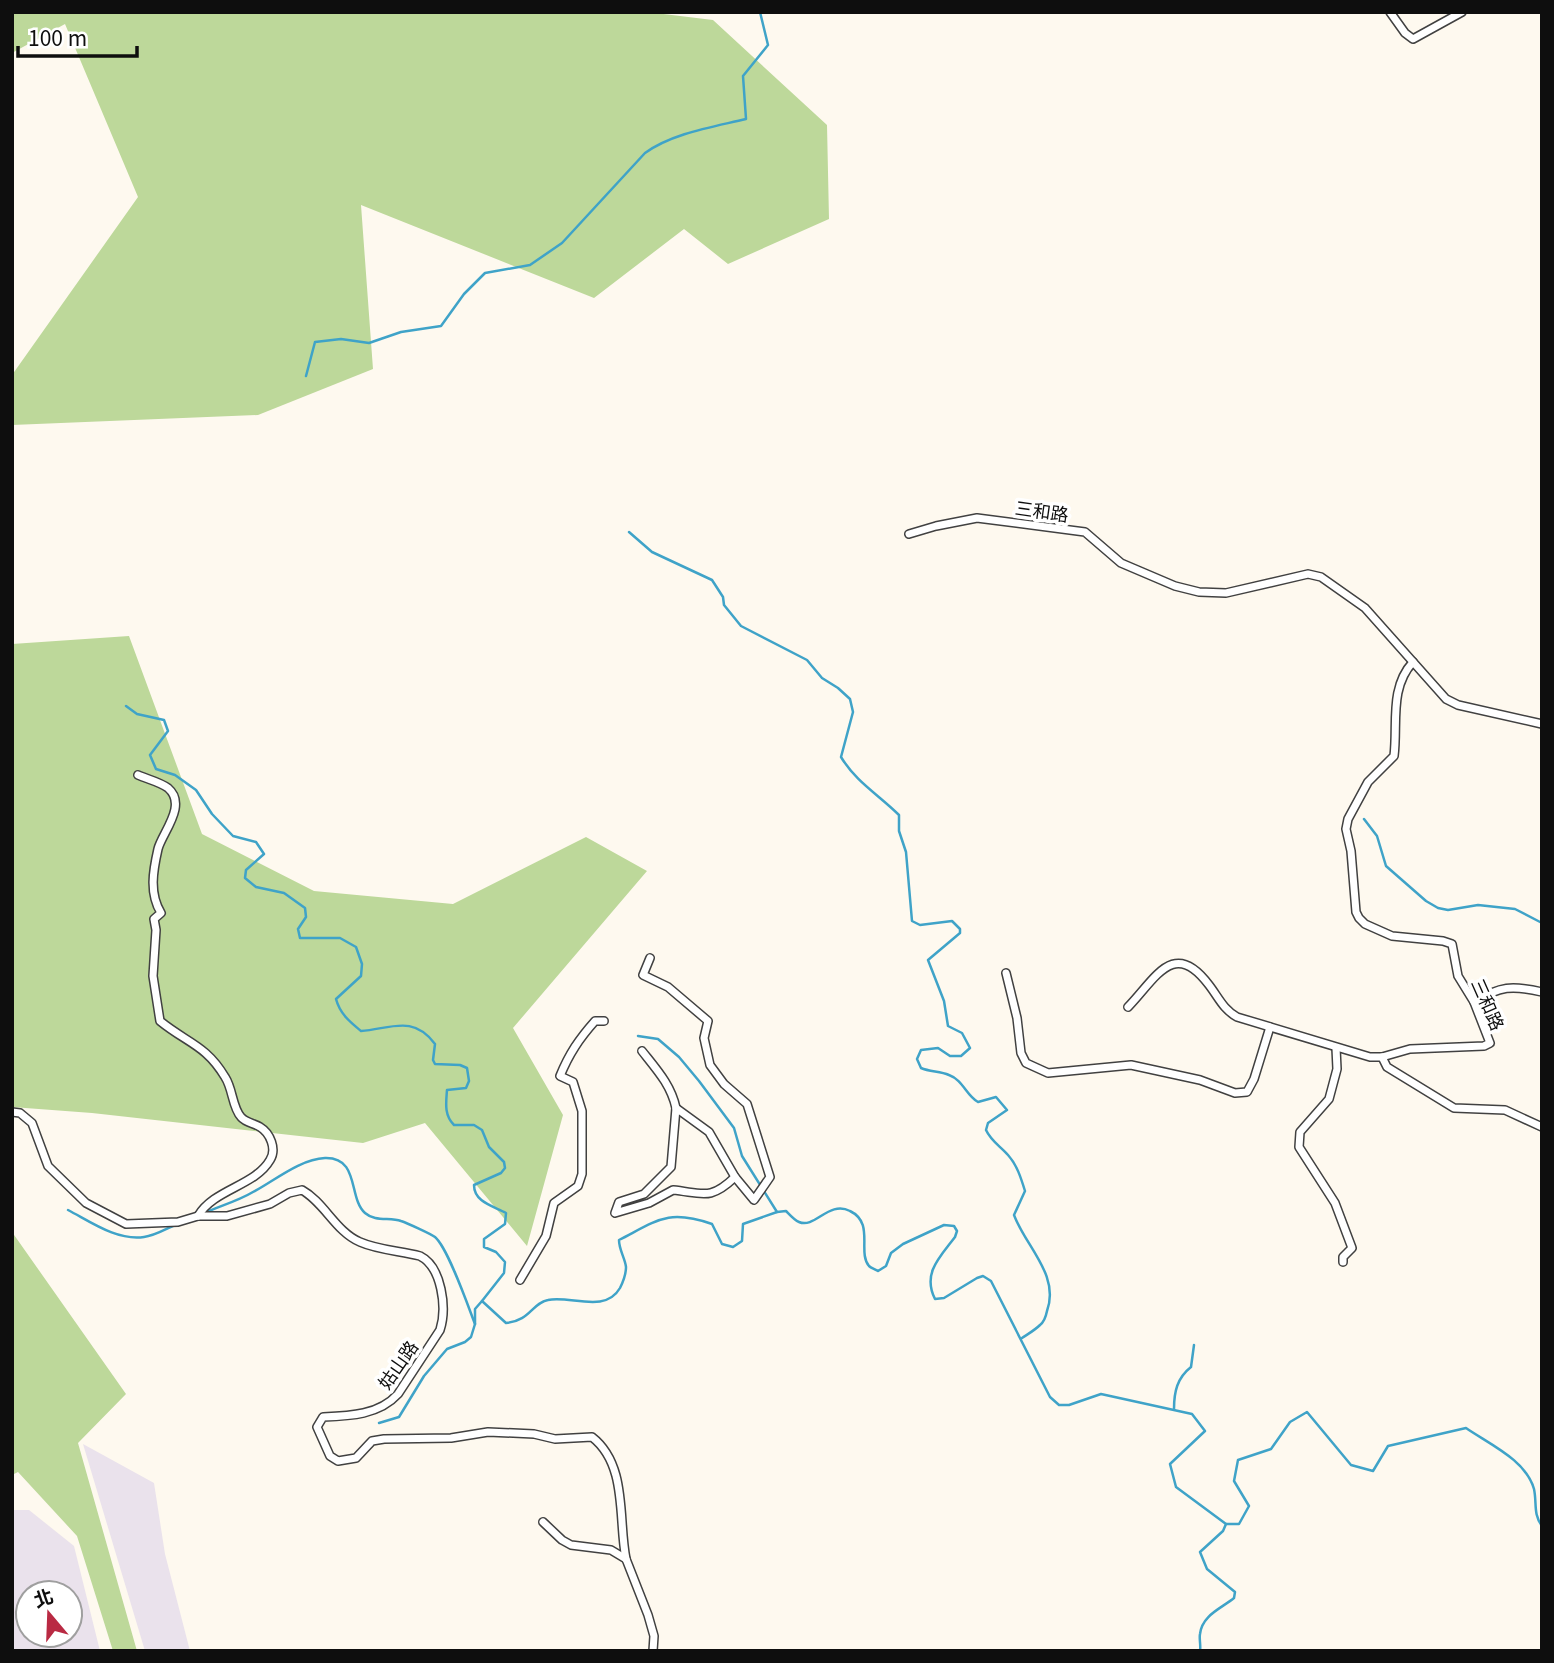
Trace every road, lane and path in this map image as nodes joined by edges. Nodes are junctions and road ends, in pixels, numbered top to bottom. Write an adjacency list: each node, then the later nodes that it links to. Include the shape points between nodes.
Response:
1 (1390, 12): 2 (street, via 1413,39)
2 (1462, 12)
3 (909, 534): 4 (street, 三和路, via 977,518 1085,532 1121,563 1199,592 1226,593 1308,574 1365,608)
4 (1413, 663): 5 (street, 三和路, via 1441,695 1458,705); 10 (street, 三和路, via 1405,671 1397,696 1394,756 1368,782 1348,819 1356,912 1359,919 1392,936 1452,944 1458,976)
5 (1542, 724)
6 (138, 775): 21 (street, via 168,788 174,805 171,824 158,846 153,880 161,913 154,919 153,976 160,1021 210,1055 230,1086 238,1113 263,1128 273,1150 261,1170 208,1204)
7 (650, 958): 20 (street, via 643,975 668,987 708,1021 704,1038 710,1065 747,1104 770,1177 754,1200)
8 (1006, 973): 13 (street, via 1021,1053 1026,1063 1048,1073 1131,1065 1200,1080 1234,1093 1247,1091)
9 (1542, 992): 10 (street, via 1515,987 1493,990)
10 (1474, 1002): 16 (street, 三和路, via 1490,1042 1484,1046 1410,1049)
11 (1128, 1007): 13 (street, 三和路, via 1168,965 1185,962 1209,985 1226,1011)
12 (604, 1021): 23 (street, via 595,1021 580,1038 560,1076 573,1082 582,1111 582,1174 578,1186 554,1203 546,1237)
13 (1270, 1027): 14 (street, 三和路)
14 (1336, 1048): 16 (street, 三和路); 22 (street, via 1337,1069 1329,1099 1300,1132 1299,1147 1335,1203 1349,1237 1352,1248)
15 (642, 1051): 17 (street, via 670,1087)
16 (1382, 1057): 19 (street, via 1387,1067 1454,1108 1506,1110)
17 (676, 1108): 20 (street, via 709,1132); 20 (street, via 671,1167 644,1195 619,1202 614,1213 673,1190 705,1196)
18 (12, 1112): 21 (street, via 32,1123 48,1166 86,1203 109,1216 126,1224 178,1222)
19 (1542, 1127)
20 (735, 1177)
21 (198, 1216): 25 (street, 姑山路, via 227,1216 270,1205 302,1190 358,1242 429,1260 439,1281 440,1330 389,1403 348,1416 323,1417 317,1427 330,1456 338,1461 356,1458 372,1441 384,1439 451,1438 488,1432 555,1439 592,1437 603,1445 613,1465)
22 (1343, 1262)
23 (520, 1280)
24 (543, 1522): 25 (street, via 571,1545 611,1550)
25 (626, 1559): 26 (street, 姑山路, via 648,1615)
26 (653, 1651)

